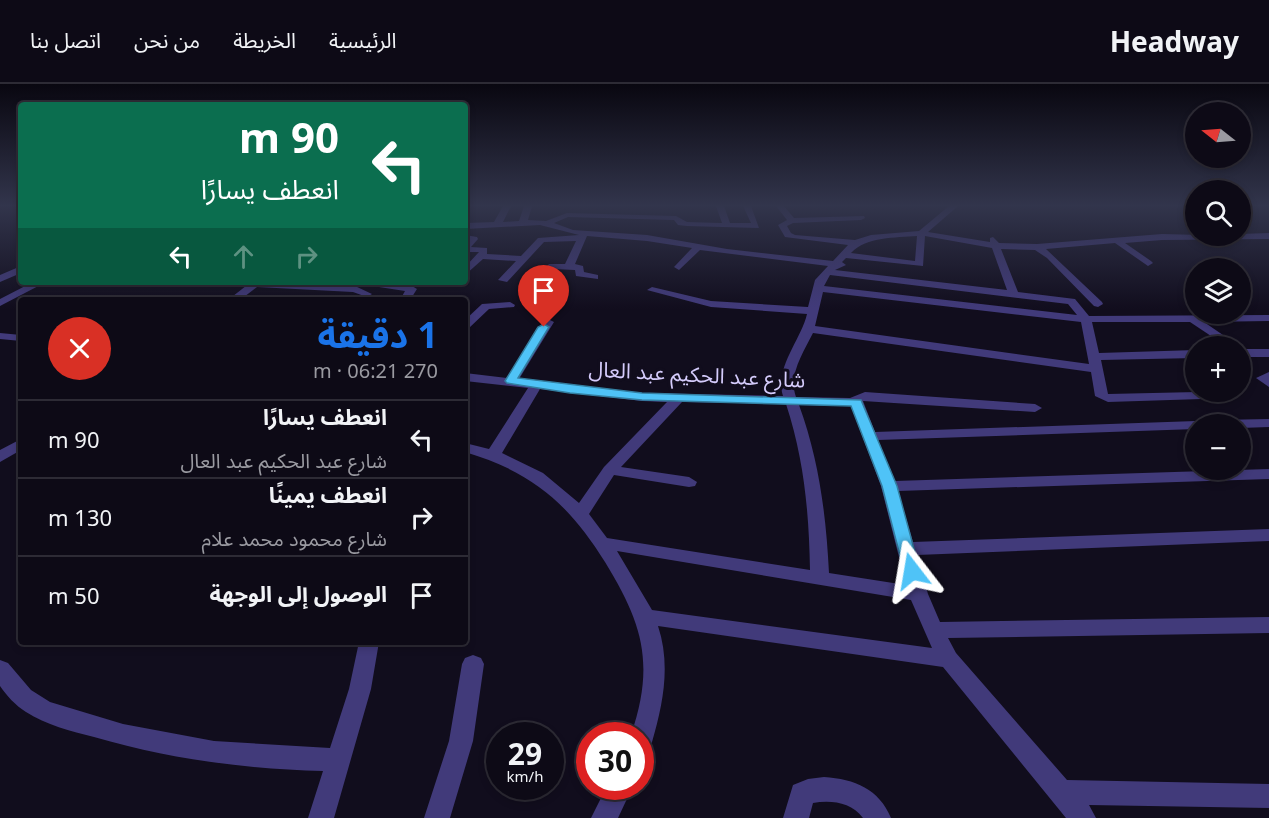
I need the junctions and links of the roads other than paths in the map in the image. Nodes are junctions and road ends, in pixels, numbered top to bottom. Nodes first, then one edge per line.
1 (541, 240) edge
2 (580, 240) edge
3 (660, 240) edge
4 (827, 240) edge
5 (864, 240) edge
6 (921, 240) edge
7 (980, 240) edge
8 (1113, 240) edge
9 (1116, 240) edge
10 (994, 242) junction
11 (855, 243) junction
12 (698, 247) junction
13 (1037, 247) junction
14 (468, 249) edge
15 (846, 255) junction
16 (481, 256) junction
17 (524, 259) junction
18 (18, 261) edge
19 (1148, 262) dead end
20 (572, 267) junction
21 (679, 267) dead end
22 (0, 269) edge
23 (468, 269) edge
24 (886, 269) dead end
25 (18, 270) edge
26 (825, 276) junction
27 (595, 277) dead end
28 (0, 279) edge
29 (503, 280) dead end
30 (539, 280) dead end
31 (35, 285) edge
32 (253, 285) edge
33 (289, 285) edge
34 (382, 285) edge
35 (394, 285) edge
36 (890, 288) dead end
37 (652, 290) dead end
38 (1013, 294) junction
39 (237, 297) edge
40 (365, 297) edge
41 (407, 297) edge
42 (0, 303) edge
43 (1098, 304) dead end
44 (510, 305) dead end
45 (814, 311) junction
46 (1251, 318) edge
47 (1269, 318) edge
48 (1086, 319) junction
49 (1185, 320) edge
50 (548, 322) dead end
51 (468, 323) edge
52 (1200, 324) edge
53 (809, 329) junction
54 (0, 336) edge
55 (1217, 336) edge
56 (18, 338) edge
57 (1251, 352) edge
58 (1269, 353) edge
59 (1185, 355) edge
60 (1094, 363) junction
61 (1269, 376) edge
62 (468, 377) edge
63 (511, 381) junction
64 (1269, 383) edge
65 (536, 385) junction
66 (1185, 396) edge
67 (678, 399) junction
68 (790, 401) junction
69 (856, 402) junction
70 (1035, 408) dead end
71 (1251, 423) edge
72 (1269, 423) edge
73 (1185, 425) edge
74 (871, 436) junction
75 (468, 448) edge
76 (493, 455) junction
77 (610, 470) junction
78 (1269, 474) edge
79 (689, 482) dead end
80 (889, 486) junction
81 (581, 513) junction
82 (1269, 535) edge
83 (603, 543) junction
84 (906, 549) junction
85 (820, 578) junction
86 (918, 594) junction
87 (646, 617) junction
88 (1269, 625) edge
89 (933, 630) junction
90 (368, 645) edge
91 (949, 659) junction
92 (473, 664) dead end
93 (0, 669) edge
94 (646, 722) edge
95 (340, 759) junction
96 (1060, 792) junction
97 (1269, 795) edge
98 (614, 800) edge
99 (321, 818) edge
100 (437, 818) edge
101 (604, 818) edge
102 (796, 818) edge
103 (878, 818) edge
104 (1083, 818) edge

1 - 17 street
2 - 20 street
3 - 12 street
4 - 11 street
5 - 11 street
6 - 15 street
7 - 10 street
8 - 13 street
9 - 19 street
10 - 13 street
10 - 38 street
11 - 15 street
12 - 21 street
12 - 26 street
13 - 43 street
14 - 16 street
15 - 26 street
16 - 17 street
16 - 23 street
17 - 29 street
18 - 22 street
20 - 27 street
20 - 30 street
24 - 26 street
25 - 28 street
26 - 36 street
26 - 38 street
26 - 45 street
26 - 48 street
31 - 42 street
32 - 39 street
33 - 40 street
34 - 40 street
35 - 41 street
37 - 45 street
38 - 48 street
44 - 51 street
45 - 53 street
46 - 47 street
48 - 49 street
48 - 60 street
50 - 63 street
52 - 55 street
53 - 60 street
53 - 68 street
54 - 56 street
57 - 58 street
59 - 60 street
60 - 66 street
61 - 64 street
62 - 63 street, شارع عبد الحكيم عبد العال
63 - 65 street, شارع عبد الحكيم عبد العال
65 - 67 street, شارع عبد الحكيم عبد العال
65 - 76 street
67 - 68 street, شارع عبد الحكيم عبد العال
67 - 77 street
68 - 69 street, شارع عبد الحكيم عبد العال
68 - 85 street
69 - 70 street, شارع عبد الحكيم عبد العال
69 - 74 street
71 - 72 street
73 - 74 street
74 - 80 street
75 - 76 street
76 - 81 street
77 - 79 street
77 - 81 street
78 - 80 street
80 - 84 street
81 - 83 street
82 - 84 street
83 - 85 street
83 - 87 street
84 - 86 street
85 - 86 street
86 - 89 street
87 - 91 street
87 - 94 street
88 - 89 street
89 - 91 street
90 - 95 street
91 - 96 street
92 - 100 street
93 - 95 street
95 - 99 street
96 - 97 street
96 - 104 street
98 - 101 street
102 - 103 street

